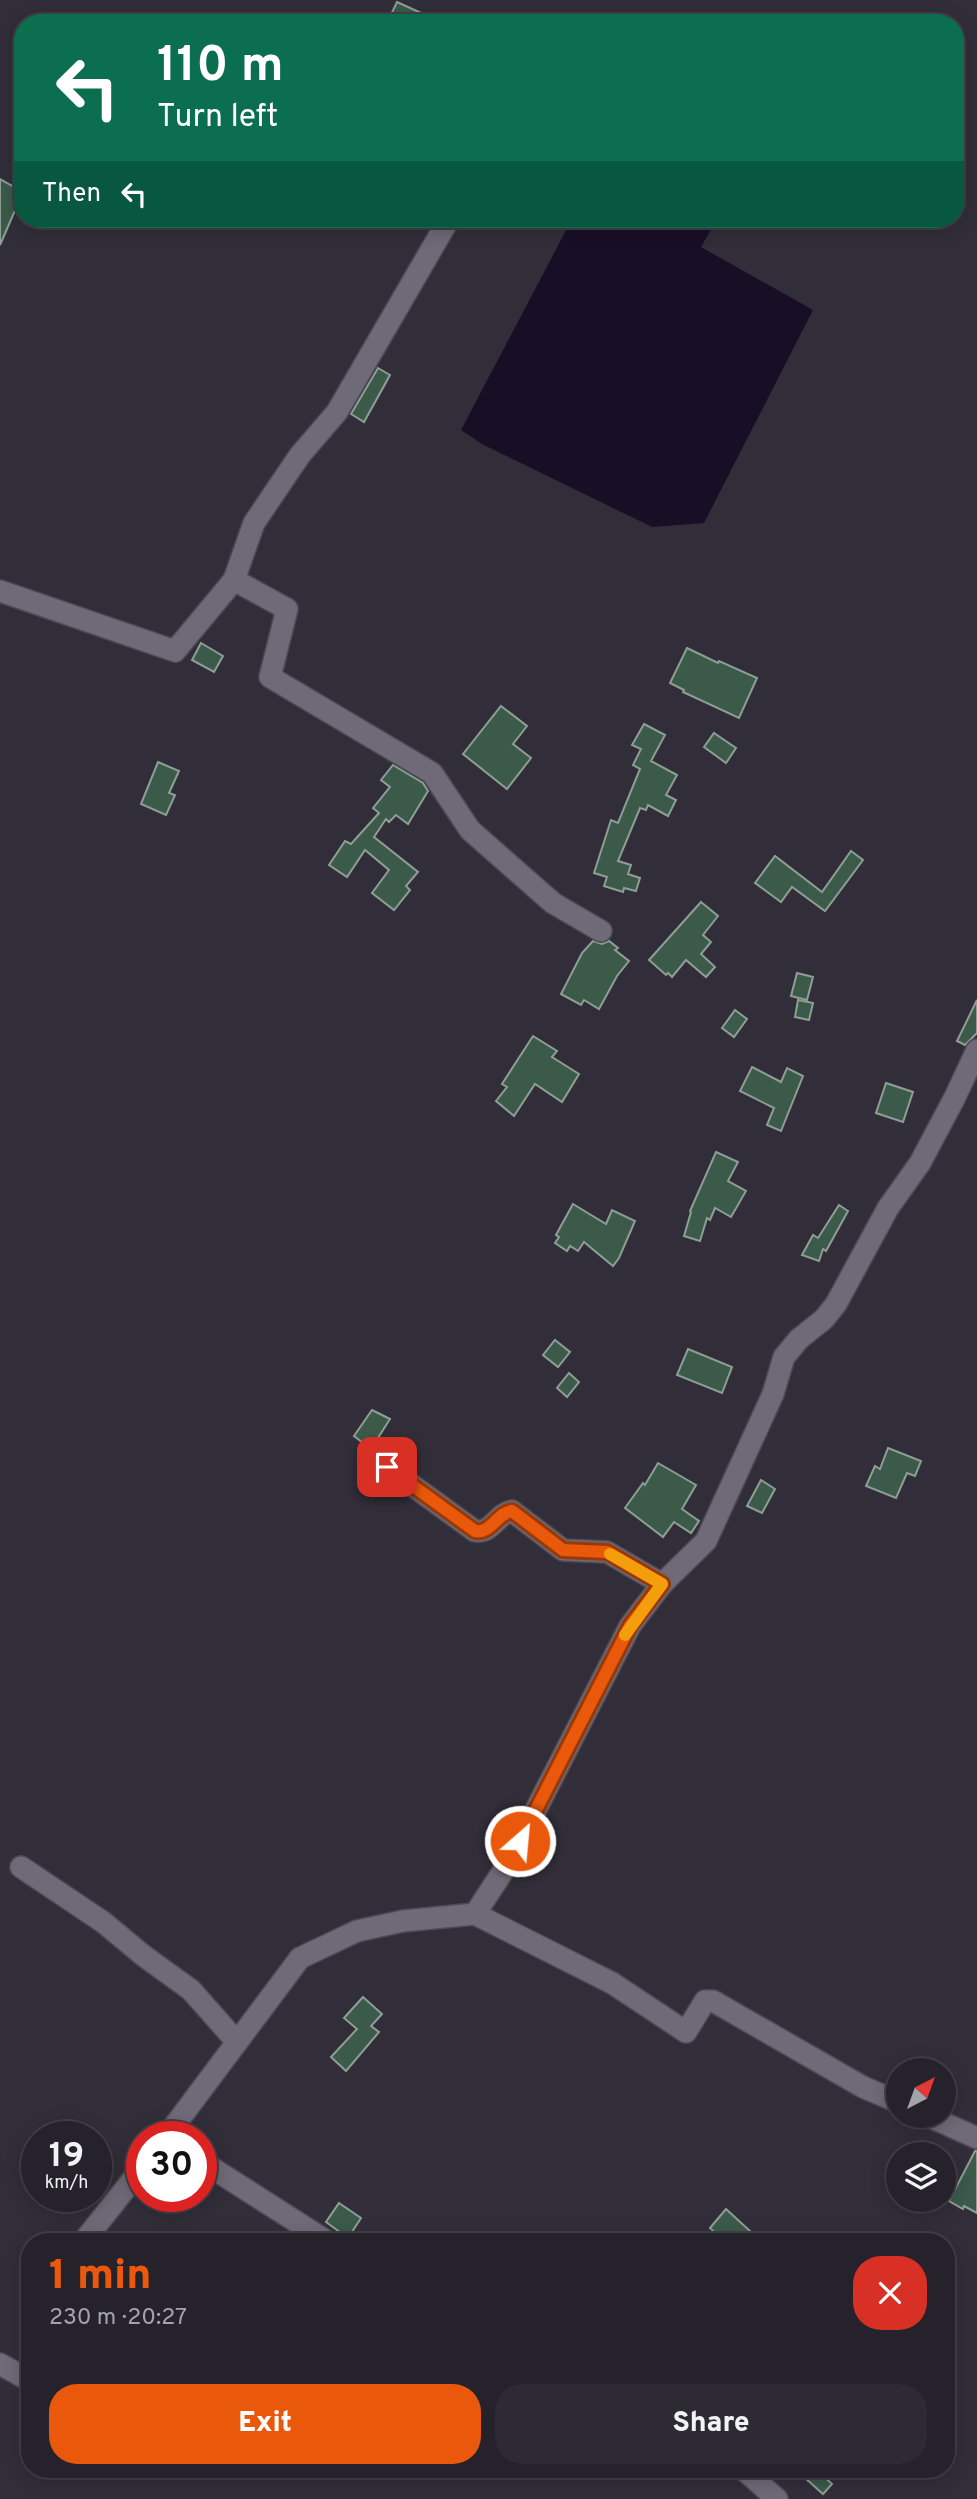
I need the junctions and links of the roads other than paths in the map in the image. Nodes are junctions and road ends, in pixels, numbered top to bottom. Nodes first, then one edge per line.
1 (444, 228) edge
2 (234, 580) junction
3 (0, 591) edge
4 (601, 931) dead end
5 (977, 1050) edge
6 (387, 1467) dead end
7 (662, 1584) junction
8 (21, 1867) dead end
9 (475, 1914) junction
10 (237, 2042) junction
11 (886, 2097) edge
12 (178, 2121) edge
13 (955, 2128) edge
14 (977, 2138) edge
15 (217, 2171) edge
16 (126, 2188) edge
17 (90, 2233) edge
18 (314, 2233) edge
19 (0, 2364) edge
20 (21, 2377) edge
21 (753, 2478) edge
22 (777, 2499) edge

1 - 2 street
2 - 3 street
2 - 4 street
5 - 7 street
6 - 7 street
7 - 9 street
8 - 10 street
9 - 10 street
9 - 11 street
10 - 12 street
13 - 14 street
15 - 18 street
16 - 17 street
19 - 20 street
21 - 22 street

